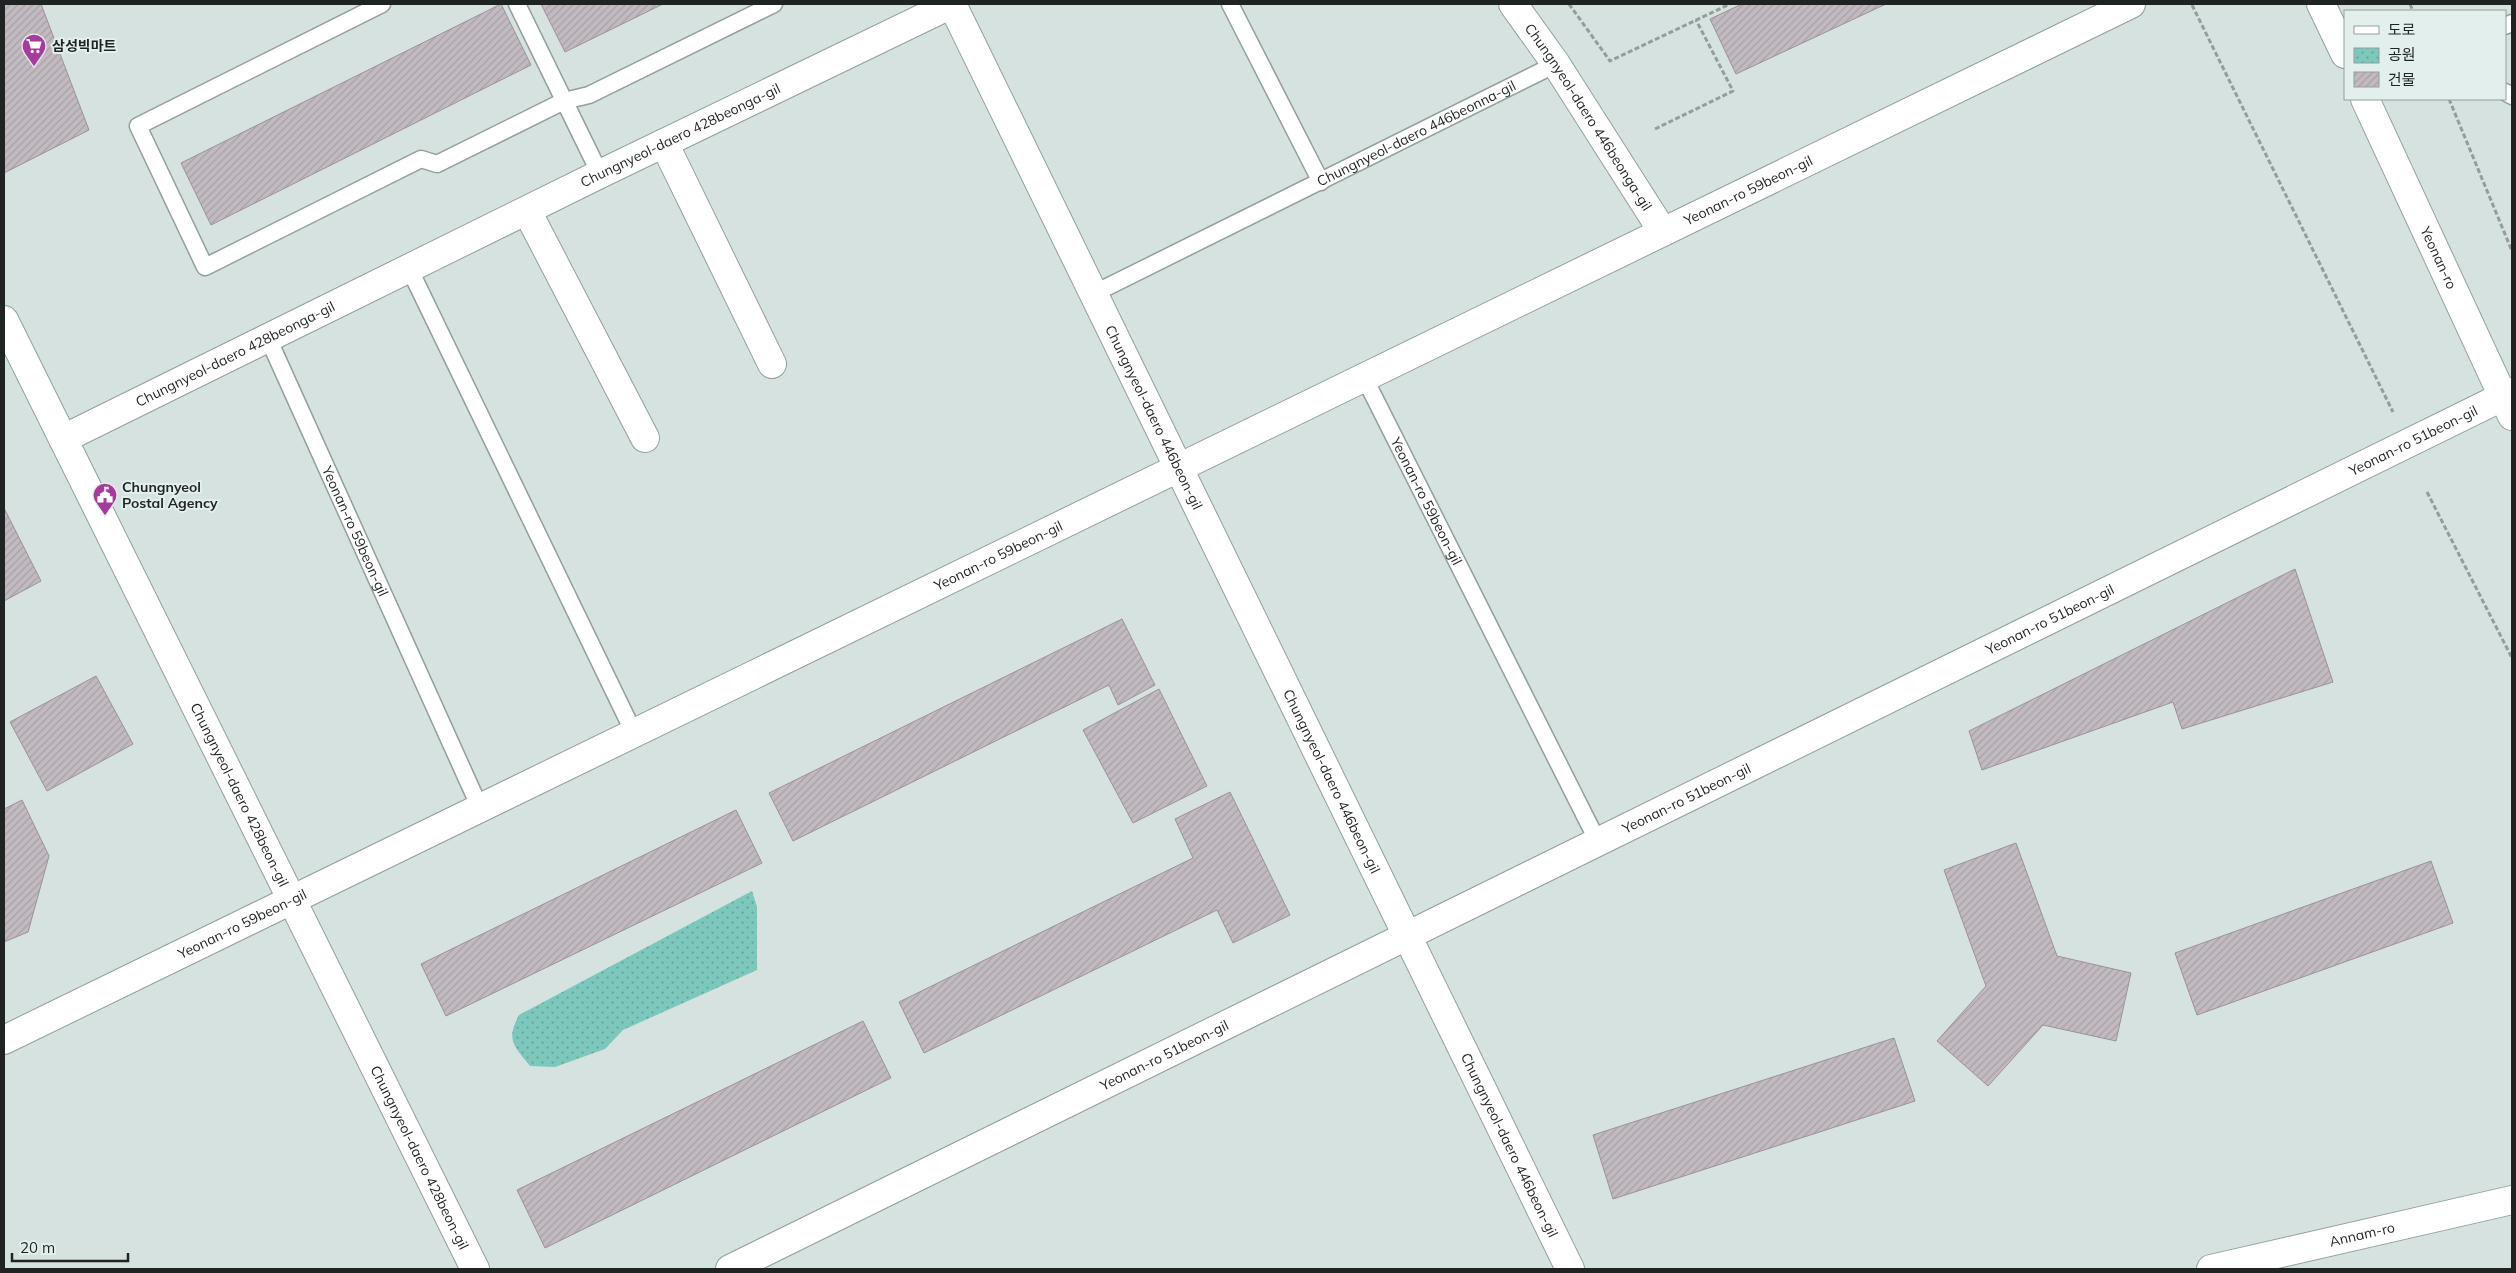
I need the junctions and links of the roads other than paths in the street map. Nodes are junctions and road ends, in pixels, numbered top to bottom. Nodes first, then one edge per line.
1 (382, 4) edge
2 (518, 4) edge
3 (774, 4) edge
4 (952, 4) edge
5 (1230, 4) edge
6 (1513, 4) edge
7 (2131, 4) edge
8 (2321, 4) edge
9 (2344, 52) edge
10 (1556, 64) junction
11 (564, 100) junction
12 (2365, 100) edge
13 (664, 143) junction
14 (600, 174) junction
15 (1321, 182) junction
16 (527, 210) junction
17 (1663, 232) junction
18 (409, 268) junction
19 (1094, 294) junction
20 (4, 320) edge
21 (268, 338) junction
22 (772, 364) dead end
23 (1364, 377) junction
24 (2509, 402) edge
25 (645, 438) dead end
26 (63, 439) junction
27 (1178, 468) junction
28 (634, 733) junction
29 (480, 808) junction
30 (1598, 842) junction
31 (292, 900) junction
32 (1407, 936) junction
33 (4, 1040) edge
34 (2512, 1200) edge
35 (475, 1269) edge
36 (730, 1269) edge
37 (1570, 1269) edge
38 (2211, 1269) edge

1 - 11 lane
2 - 11 lane
3 - 11 lane
4 - 13 street, Chungnyeol-daero 428beonga-gil
4 - 19 street, Chungnyeol-daero 446beon-gil
5 - 15 lane, Chungnyeol-daero 446beonna-gil
6 - 10 street, Chungnyeol-daero 446beonga-gil
7 - 17 street, Yeonan-ro 59beon-gil
8 - 9 street
10 - 15 lane, Chungnyeol-daero 446beonna-gil
10 - 17 street, Chungnyeol-daero 446beonga-gil
11 - 14 lane
12 - 24 street, Yeonan-ro
13 - 14 street, Chungnyeol-daero 428beonga-gil
13 - 22 street
14 - 16 street, Chungnyeol-daero 428beonga-gil
15 - 19 lane
16 - 18 street, Chungnyeol-daero 428beonga-gil
16 - 25 street
17 - 23 street, Yeonan-ro 59beon-gil
18 - 21 street, Chungnyeol-daero 428beonga-gil
18 - 28 lane
19 - 27 street, Chungnyeol-daero 446beon-gil
20 - 26 street, Chungnyeol-daero 428beon-gil
21 - 26 street, Chungnyeol-daero 428beonga-gil
21 - 29 lane, Yeonan-ro 59beon-gil
23 - 27 street, Yeonan-ro 59beon-gil
23 - 30 lane, Yeonan-ro 59beon-gil
24 - 30 street, Yeonan-ro 51beon-gil
26 - 31 street, Chungnyeol-daero 428beon-gil
27 - 28 street, Yeonan-ro 59beon-gil
27 - 32 street, Chungnyeol-daero 446beon-gil
28 - 29 street, Yeonan-ro 59beon-gil
29 - 31 street, Yeonan-ro 59beon-gil
30 - 32 street, Yeonan-ro 51beon-gil
31 - 33 street, Yeonan-ro 59beon-gil
31 - 35 street, Chungnyeol-daero 428beon-gil
32 - 36 street, Yeonan-ro 51beon-gil
32 - 37 street, Chungnyeol-daero 446beon-gil
34 - 38 street, Annam-ro

